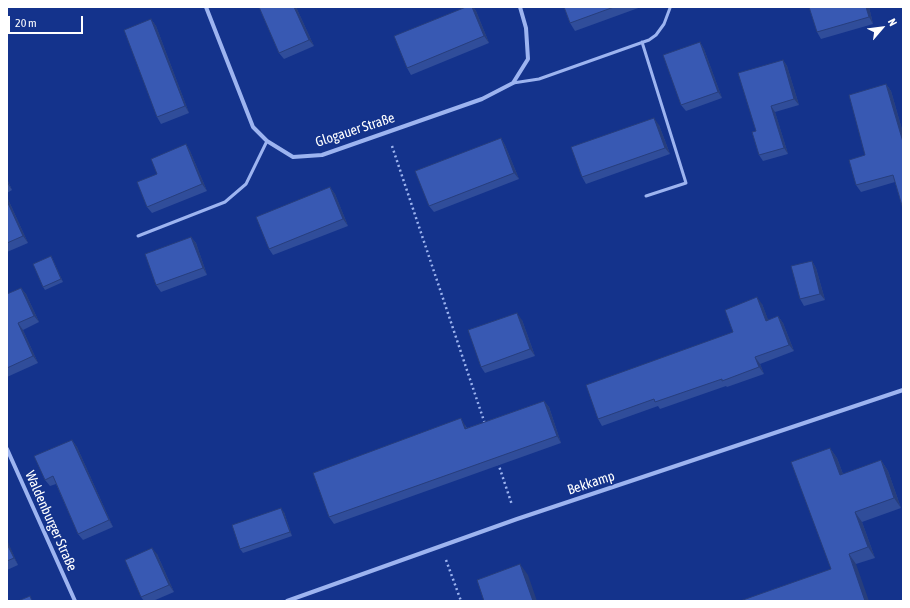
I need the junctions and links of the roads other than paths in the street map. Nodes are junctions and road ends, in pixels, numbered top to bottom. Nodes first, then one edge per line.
1 (206, 7) edge
2 (520, 7) edge
3 (670, 8) dead end
4 (642, 42) junction
5 (513, 83) junction
6 (267, 141) junction
7 (646, 196) dead end
8 (138, 236) dead end
9 (903, 390) edge
10 (7, 449) edge
11 (75, 601) edge
12 (287, 601) edge

1 - 6 street, Glogauer Straße
2 - 5 street
3 - 4 lane
4 - 5 lane
4 - 7 lane
5 - 6 street, Glogauer Straße
6 - 8 lane
9 - 12 street, Bekkamp
10 - 11 street, Waldenburger Straße

